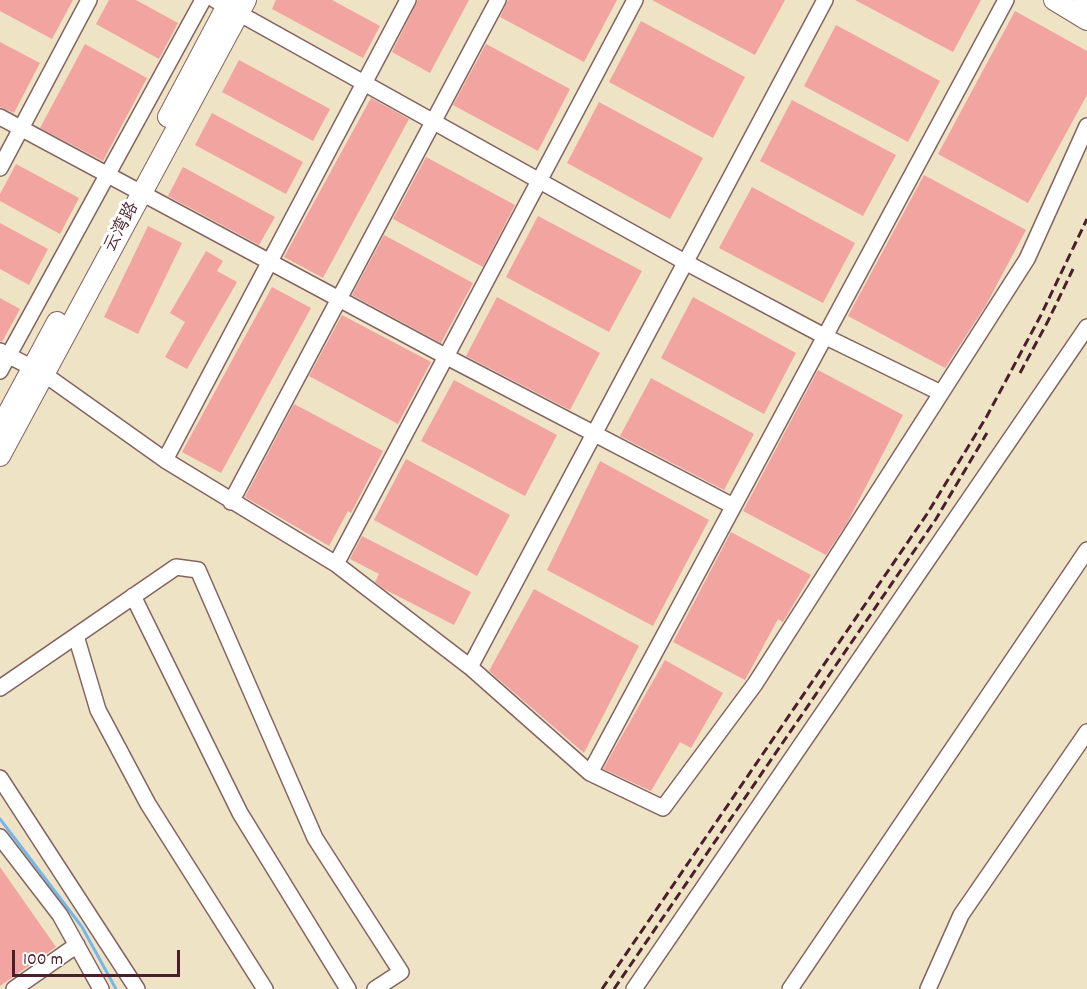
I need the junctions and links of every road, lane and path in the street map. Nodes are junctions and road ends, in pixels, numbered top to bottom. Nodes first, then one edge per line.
1 (89, 0) edge
2 (203, 0) edge
3 (408, 0) edge
4 (498, 0) edge
5 (635, 0) edge
6 (825, 0) edge
7 (1006, 0) edge
8 (1054, 0) edge
9 (232, 4) edge
10 (1087, 20) edge
11 (364, 84) junction
12 (0, 117) edge
13 (433, 122) junction
14 (1087, 126) edge
15 (22, 129) junction
16 (0, 168) edge
17 (108, 174) junction
18 (541, 181) junction
19 (137, 190) junction
20 (271, 261) junction
21 (686, 262) junction
22 (340, 298) junction
23 (1087, 327) edge
24 (824, 336) junction
25 (4, 353) edge
26 (447, 357) junction
27 (0, 371) edge
28 (39, 371) junction
29 (941, 393) junction
30 (0, 428) edge
31 (595, 433) junction
32 (0, 456) edge
33 (165, 460) junction
34 (231, 502) junction
35 (733, 506) junction
36 (1087, 550) edge
37 (336, 564) junction
38 (133, 596) junction
39 (76, 636) junction
40 (470, 668) junction
41 (0, 688) edge
42 (1087, 732) edge
43 (590, 773) junction
44 (0, 778) edge
45 (0, 837) edge
46 (77, 945) junction
47 (14, 989) edge
48 (101, 989) edge
49 (137, 989) edge
50 (265, 989) edge
51 (348, 989) edge
52 (375, 989) edge
53 (634, 989) edge
54 (790, 989) edge
55 (928, 989) edge

1 - 15 street
2 - 17 street
3 - 11 street
4 - 13 street
5 - 18 street
6 - 21 street
7 - 24 street
8 - 10 main road
9 - 11 street
9 - 19 main road, 云湾路
11 - 13 street
11 - 20 street
12 - 15 street
13 - 18 street
13 - 22 street
14 - 29 street
15 - 16 street
15 - 17 street
17 - 19 street
17 - 25 street
18 - 21 street
18 - 26 street
19 - 20 street
19 - 28 main road, 云湾路
20 - 22 street
20 - 33 street
21 - 24 street
21 - 31 street
22 - 26 street
22 - 34 street
23 - 53 street
24 - 29 street
24 - 35 street
25 - 27 street
25 - 28 street
26 - 31 street
26 - 37 street
28 - 30 main road, 云湾路
28 - 32 main road, 云湾路
28 - 33 street
29 - 43 street
31 - 35 street
31 - 40 street
33 - 34 street
34 - 37 street
35 - 43 street
36 - 54 street
37 - 40 street
38 - 39 street
38 - 51 street
38 - 52 street
39 - 41 street
39 - 50 street
40 - 43 street
42 - 55 street
44 - 49 street
45 - 46 street
46 - 47 street
46 - 48 street

